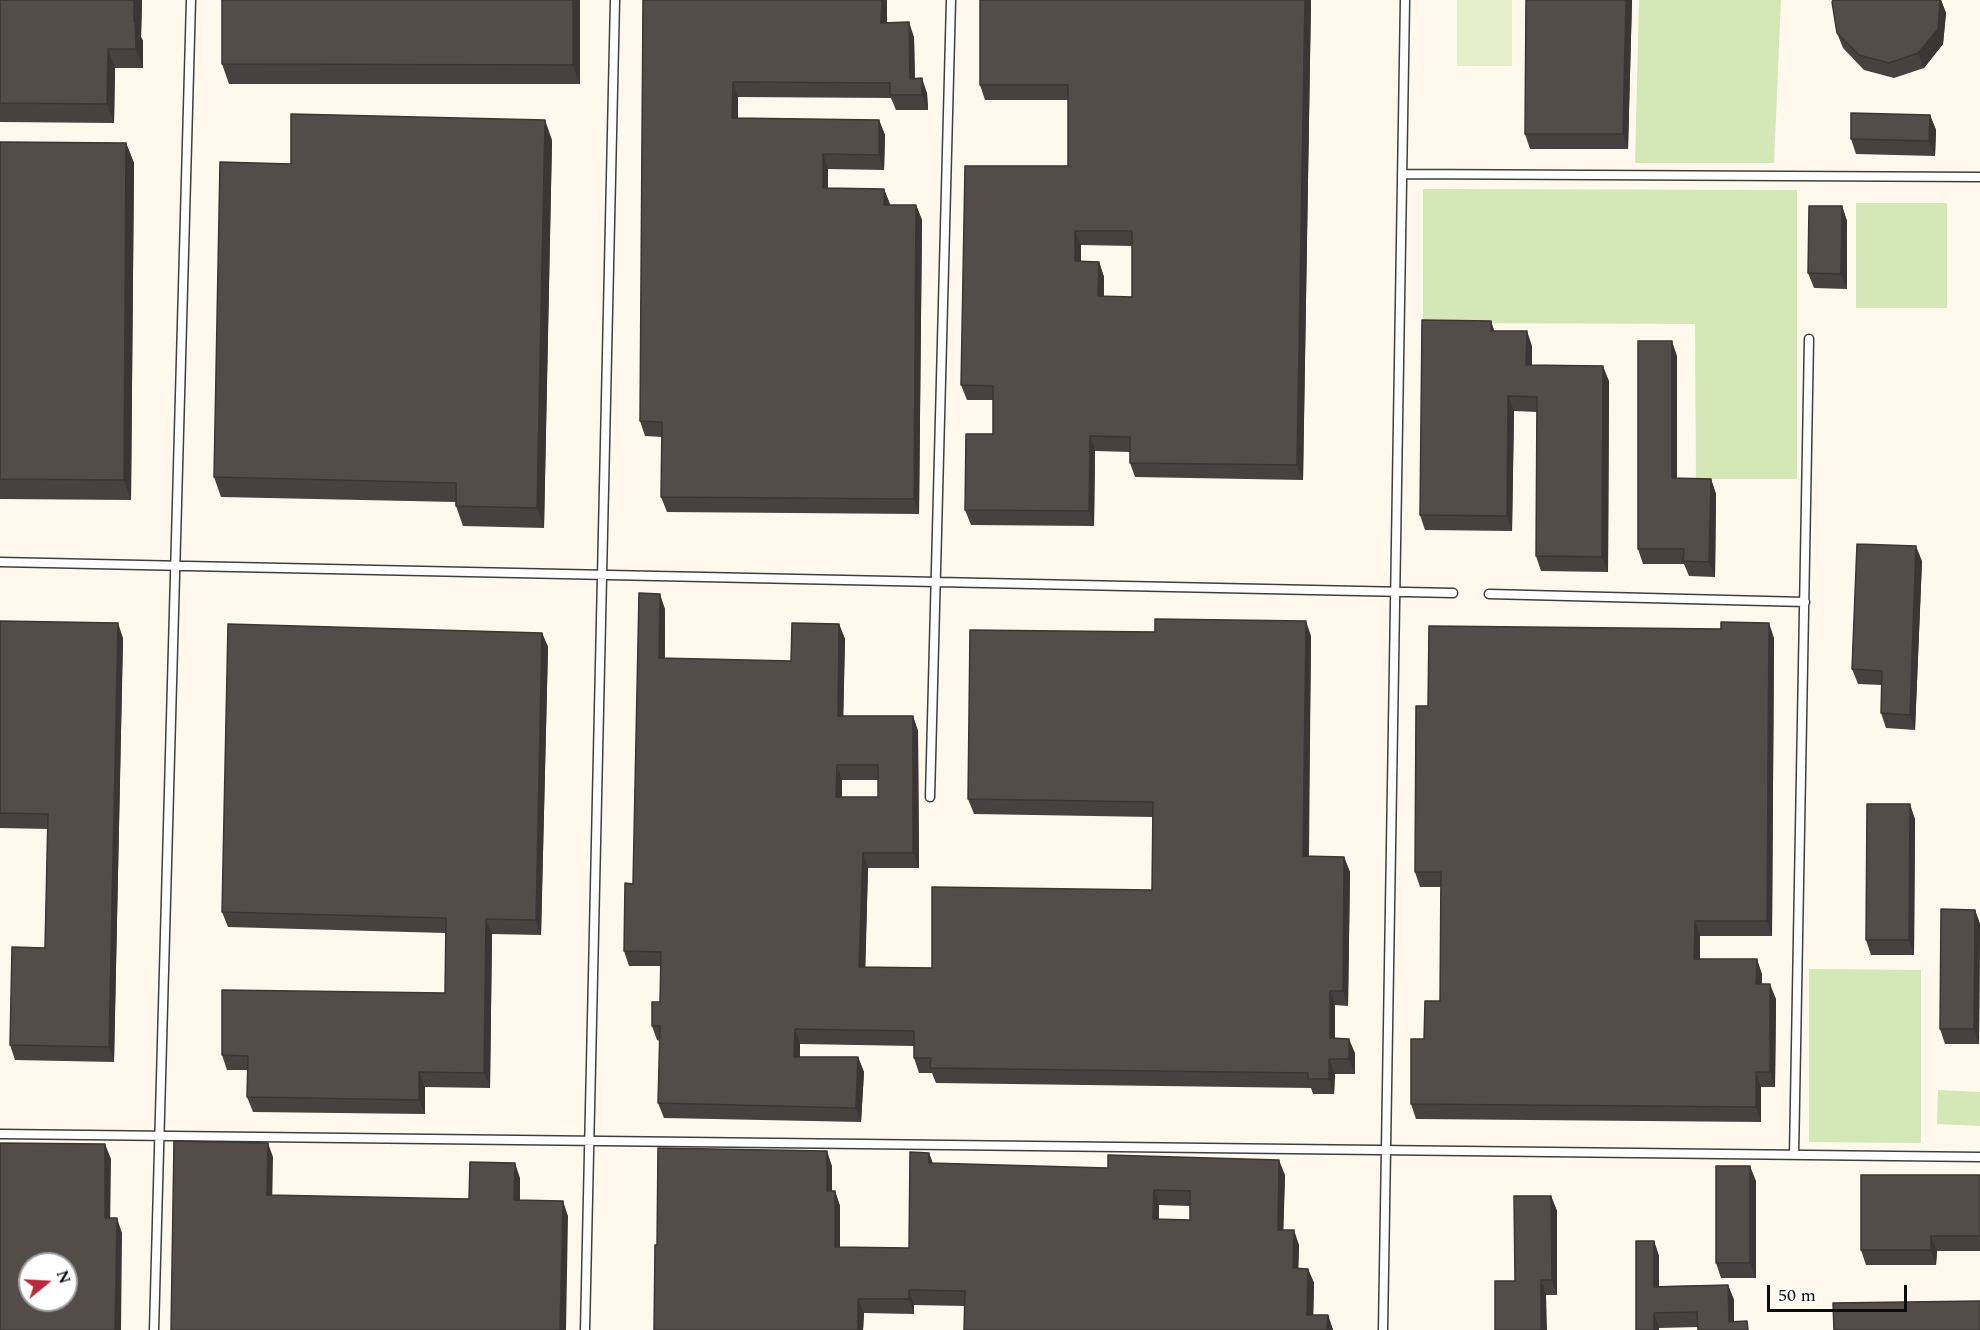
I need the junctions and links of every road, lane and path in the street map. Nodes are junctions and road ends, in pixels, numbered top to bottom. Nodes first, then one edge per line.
1 (191, 0) edge
2 (615, 0) edge
3 (951, 0) edge
4 (1405, 0) edge
5 (1402, 174) junction
6 (1980, 177) edge
7 (1809, 339) dead end
8 (0, 562) edge
9 (175, 566) junction
10 (602, 576) junction
11 (936, 583) junction
12 (1395, 593) junction
13 (1453, 593) dead end
14 (1489, 594) dead end
15 (1805, 602) junction
16 (930, 797) dead end
17 (0, 1134) edge
18 (160, 1136) junction
19 (589, 1141) junction
20 (1386, 1150) junction
21 (1794, 1155) junction
22 (1980, 1157) edge
23 (154, 1330) edge
24 (585, 1330) edge
25 (1383, 1330) edge

1 - 9 lane
2 - 10 lane
3 - 11 lane
4 - 5 lane
5 - 6 lane
5 - 12 lane
7 - 15 lane
8 - 9 lane
9 - 10 lane
9 - 18 lane
10 - 11 lane
10 - 19 lane
11 - 12 lane
11 - 16 lane
12 - 13 lane
12 - 20 lane
14 - 15 lane
15 - 21 lane
17 - 18 lane
18 - 19 lane
18 - 23 lane
19 - 20 lane
19 - 24 lane
20 - 21 lane
20 - 25 lane
21 - 22 lane

